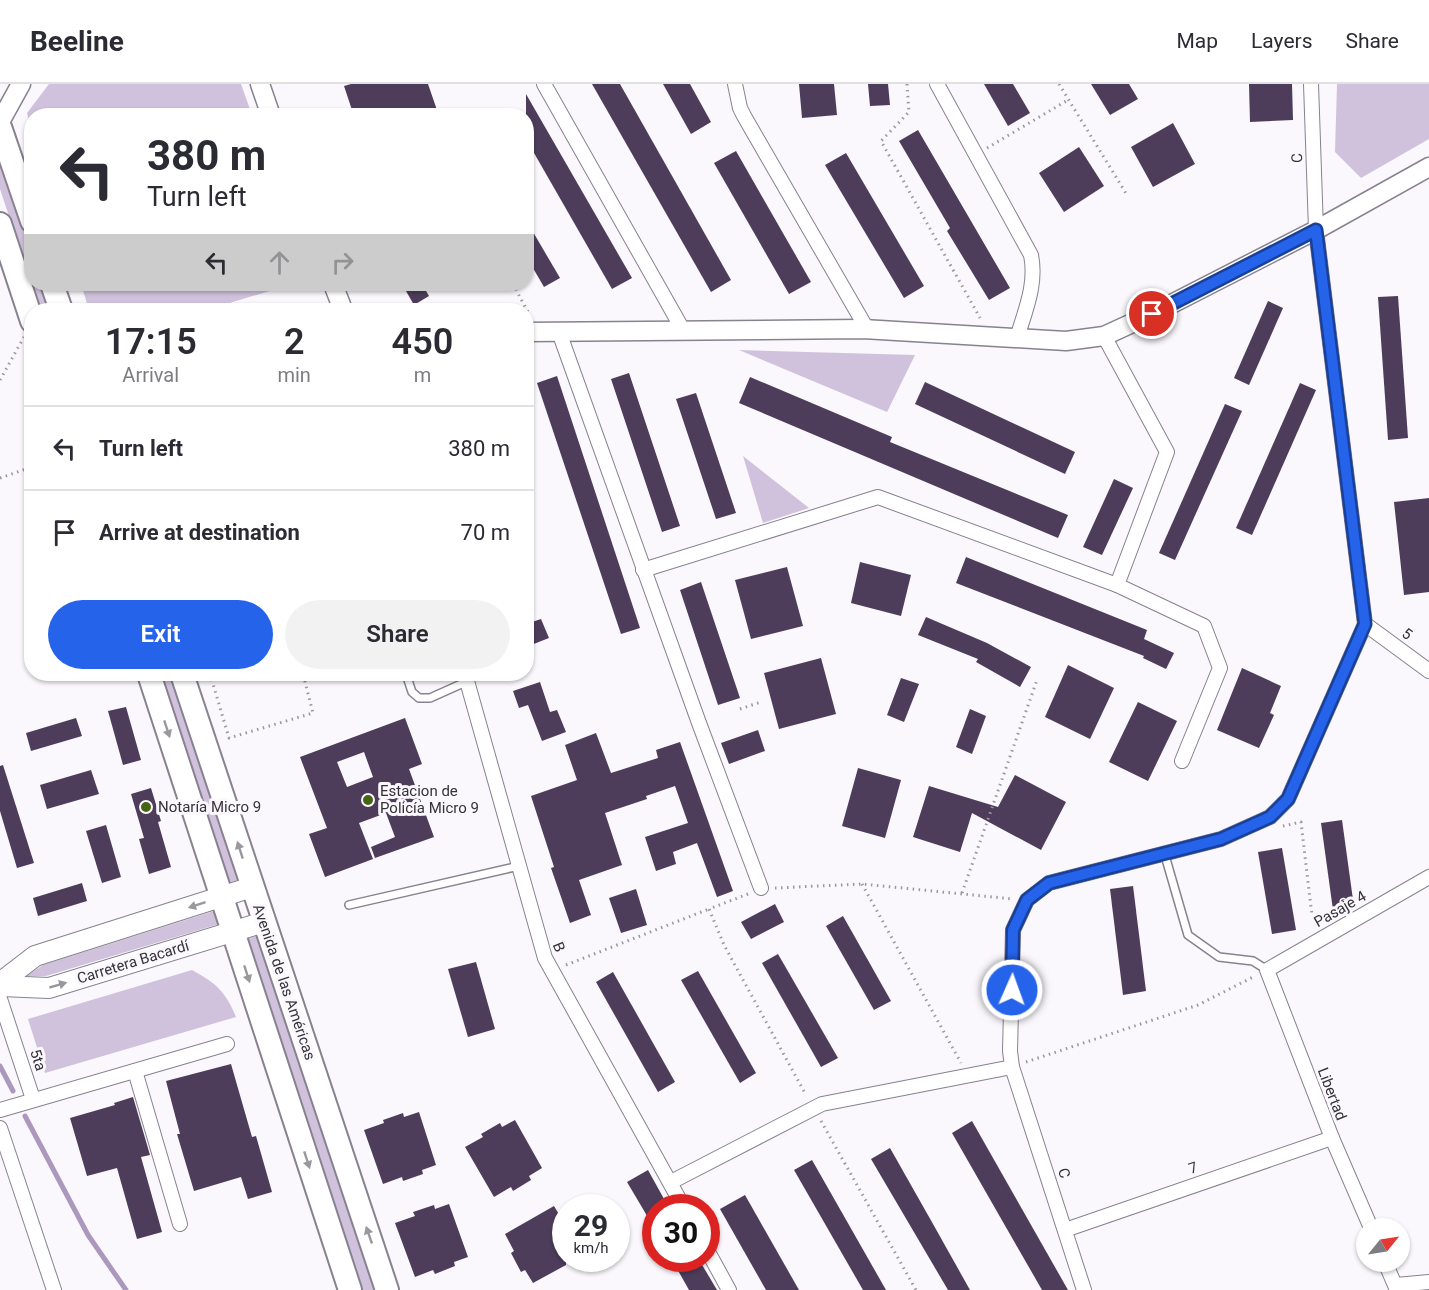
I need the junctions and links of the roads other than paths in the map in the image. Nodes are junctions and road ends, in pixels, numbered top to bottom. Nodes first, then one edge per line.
1 (21, 84) edge
2 (260, 84) edge
3 (544, 84) edge
4 (735, 84) edge
5 (937, 84) edge
6 (1311, 84) edge
7 (268, 108) edge
8 (0, 122) edge
9 (0, 127) edge
10 (1429, 167) edge
11 (24, 198) edge
12 (0, 224) edge
13 (1316, 230) junction
14 (24, 308) edge
15 (867, 329) junction
16 (683, 330) junction
17 (534, 332) edge
18 (559, 332) junction
19 (1104, 336) junction
20 (1017, 338) junction
21 (644, 570) junction
22 (1117, 585) junction
23 (1365, 624) junction
24 (1429, 671) edge
25 (151, 681) edge
26 (184, 681) edge
27 (408, 681) edge
28 (459, 681) edge
29 (467, 681) edge
30 (1182, 761) dead end
31 (1164, 852) junction
32 (519, 866) junction
33 (1429, 877) edge
34 (252, 888) junction
35 (761, 888) road end
36 (220, 897) junction
37 (349, 905) dead end
38 (264, 922) junction
39 (233, 932) junction
40 (1267, 970) junction
41 (0, 984) edge
42 (0, 999) edge
43 (227, 1044) dead end
44 (1012, 1067) junction
45 (135, 1071) junction
46 (33, 1099) junction
47 (0, 1110) edge
48 (0, 1128) edge
49 (1332, 1138) junction
50 (671, 1182) junction
51 (677, 1194) edge
52 (1367, 1218) edge
53 (180, 1224) dead end
54 (1065, 1230) junction
55 (719, 1272) edge
56 (1389, 1272) edge
57 (1429, 1282) edge
58 (1396, 1288) edge
59 (54, 1290) edge
60 (350, 1290) edge
61 (387, 1290) edge
62 (729, 1290) edge
63 (1084, 1290) edge

1 - 8 street
2 - 7 street
3 - 16 street
4 - 15 street
5 - 20 street
6 - 13 street, C
9 - 11 main road
10 - 13 street
12 - 14 main road
13 - 19 street
13 - 23 street, C
15 - 16 street
15 - 20 street
16 - 18 street
17 - 18 street
18 - 21 street
19 - 20 street
19 - 22 street
21 - 22 street
21 - 35 street
22 - 30 street
23 - 24 street, 5
23 - 31 street
25 -> 36 main road
34 -> 26 main road, Avenida de las Américas
27 - 28 lane
29 - 32 street, B
31 - 40 lane
31 - 44 street, C
32 - 37 lane
32 - 50 street, B
33 - 40 street, Pasaje 4
34 - 36 main road, Carretera Bacardí
34 - 38 main road, Avenida de las Américas
36 - 39 main road
36 -> 41 main road, Carretera Bacardí
38 - 39 main road, Carretera Bacardí
61 -> 38 main road, Avenida de las Américas
41 -> 39 main road, Carretera Bacardí
39 -> 60 main road
40 - 49 street, Libertad
42 - 46 street, 5ta
43 - 45 street
44 - 50 street
44 - 54 street, C
45 - 46 street
45 - 53 street
46 - 47 street
48 - 59 street
49 - 52 street, Libertad
49 - 54 street, 7
50 - 51 street, B
54 - 63 street, C
55 - 62 street
56 - 58 street
57 - 58 street

